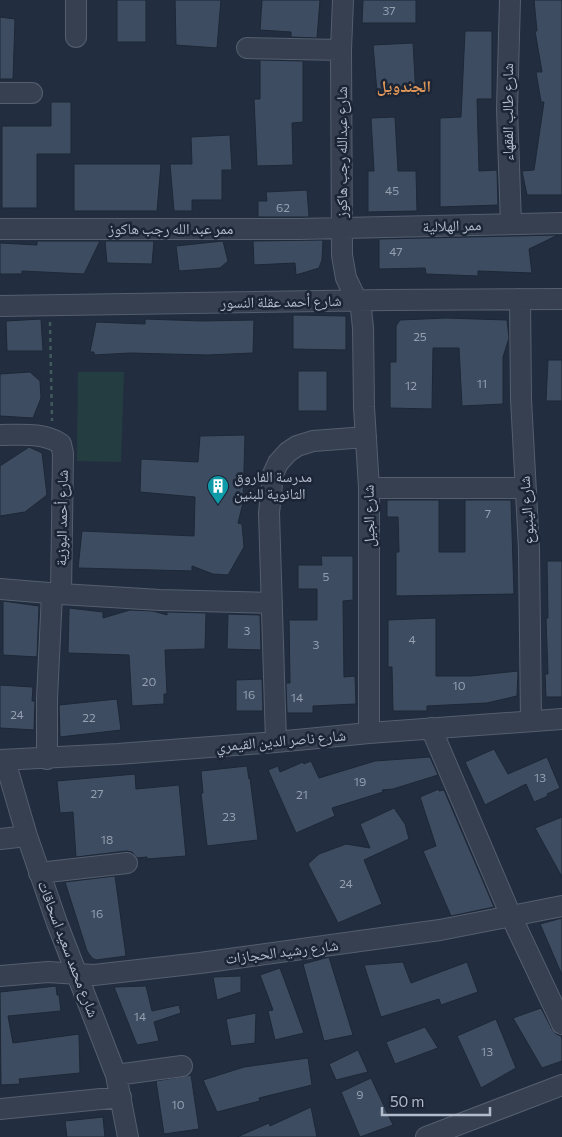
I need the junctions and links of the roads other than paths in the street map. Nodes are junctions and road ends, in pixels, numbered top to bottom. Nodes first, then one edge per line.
1 (76, 0) edge
2 (343, 0) edge
3 (510, 0) edge
4 (76, 37) dead end
5 (247, 48) dead end
6 (341, 50) junction
7 (0, 93) edge
8 (32, 93) dead end
9 (562, 223) edge
10 (511, 224) junction
11 (342, 228) junction
12 (0, 230) edge
13 (520, 299) junction
14 (562, 299) edge
15 (356, 300) junction
16 (0, 306) edge
17 (0, 435) edge
18 (366, 437) junction
19 (370, 488) junction
20 (525, 488) junction
21 (0, 589) edge
22 (57, 594) junction
23 (272, 603) junction
24 (562, 719) edge
25 (531, 721) junction
26 (431, 728) junction
27 (369, 733) junction
28 (276, 742) junction
29 (47, 759) junction
30 (2, 760) edge
31 (27, 836) junction
32 (0, 839) edge
33 (127, 862) dead end
34 (39, 873) junction
35 (562, 906) edge
36 (511, 916) junction
37 (77, 975) junction
38 (0, 976) edge
39 (562, 1024) edge
40 (182, 1066) dead end
41 (116, 1075) junction
42 (562, 1085) edge
43 (121, 1097) junction
44 (0, 1108) edge
45 (128, 1137) edge
46 (426, 1137) edge

1 - 4 street
2 - 6 street, شارع عبدالله رجب هاكوز
3 - 10 street, شارع طالب الفقهاء
5 - 6 street
6 - 11 street, شارع عبدالله رجب هاكوز
7 - 8 street
9 - 10 street, ممر الهلالية
10 - 11 street, ممر الهلالية
11 - 12 street, ممر عبد الله رجب هاكوز
11 - 15 street, شارع عبدالله رجب هاكوز
13 - 14 street, شارع أحمد عقلة النسور
13 - 15 street, شارع أحمد عقلة النسور
13 - 20 street, شارع الينبوع
15 - 16 street, شارع أحمد عقلة النسور
15 - 18 street, شارع الجيل
17 - 22 street, شارع أحمد البوزية
18 - 19 street, شارع الجيل
18 - 23 street
19 - 20 street
19 - 27 street, شارع الجيل
20 - 25 street, شارع الينبوع
21 - 22 street
22 - 23 street
22 - 29 street, شارع أحمد البوزية
23 - 28 street
24 - 25 street, شارع ناصر الدين القيمري
25 - 26 street, شارع ناصر الدين القيمري
26 - 27 street, شارع ناصر الدين القيمري
26 - 36 street
27 - 28 street, شارع ناصر الدين القيمري
28 - 29 street, شارع ناصر الدين القيمري
29 - 30 street, شارع ناصر الدين القيمري
30 - 31 street, شارع محمد سعيد اسحاقات
31 - 32 street
31 - 34 street, شارع محمد سعيد اسحاقات
33 - 34 street
34 - 37 street, شارع محمد سعيد اسحاقات
35 - 36 street, شارع رشيد الحجازات
36 - 37 street, شارع رشيد الحجازات
36 - 39 street
37 - 38 street, شارع رشيد الحجازات
37 - 41 street, شارع محمد سعيد اسحاقات
40 - 41 street
41 - 43 street, شارع محمد سعيد اسحاقات
42 - 46 street
43 - 44 street
43 - 45 street, شارع محمد سعيد اسحاقات

